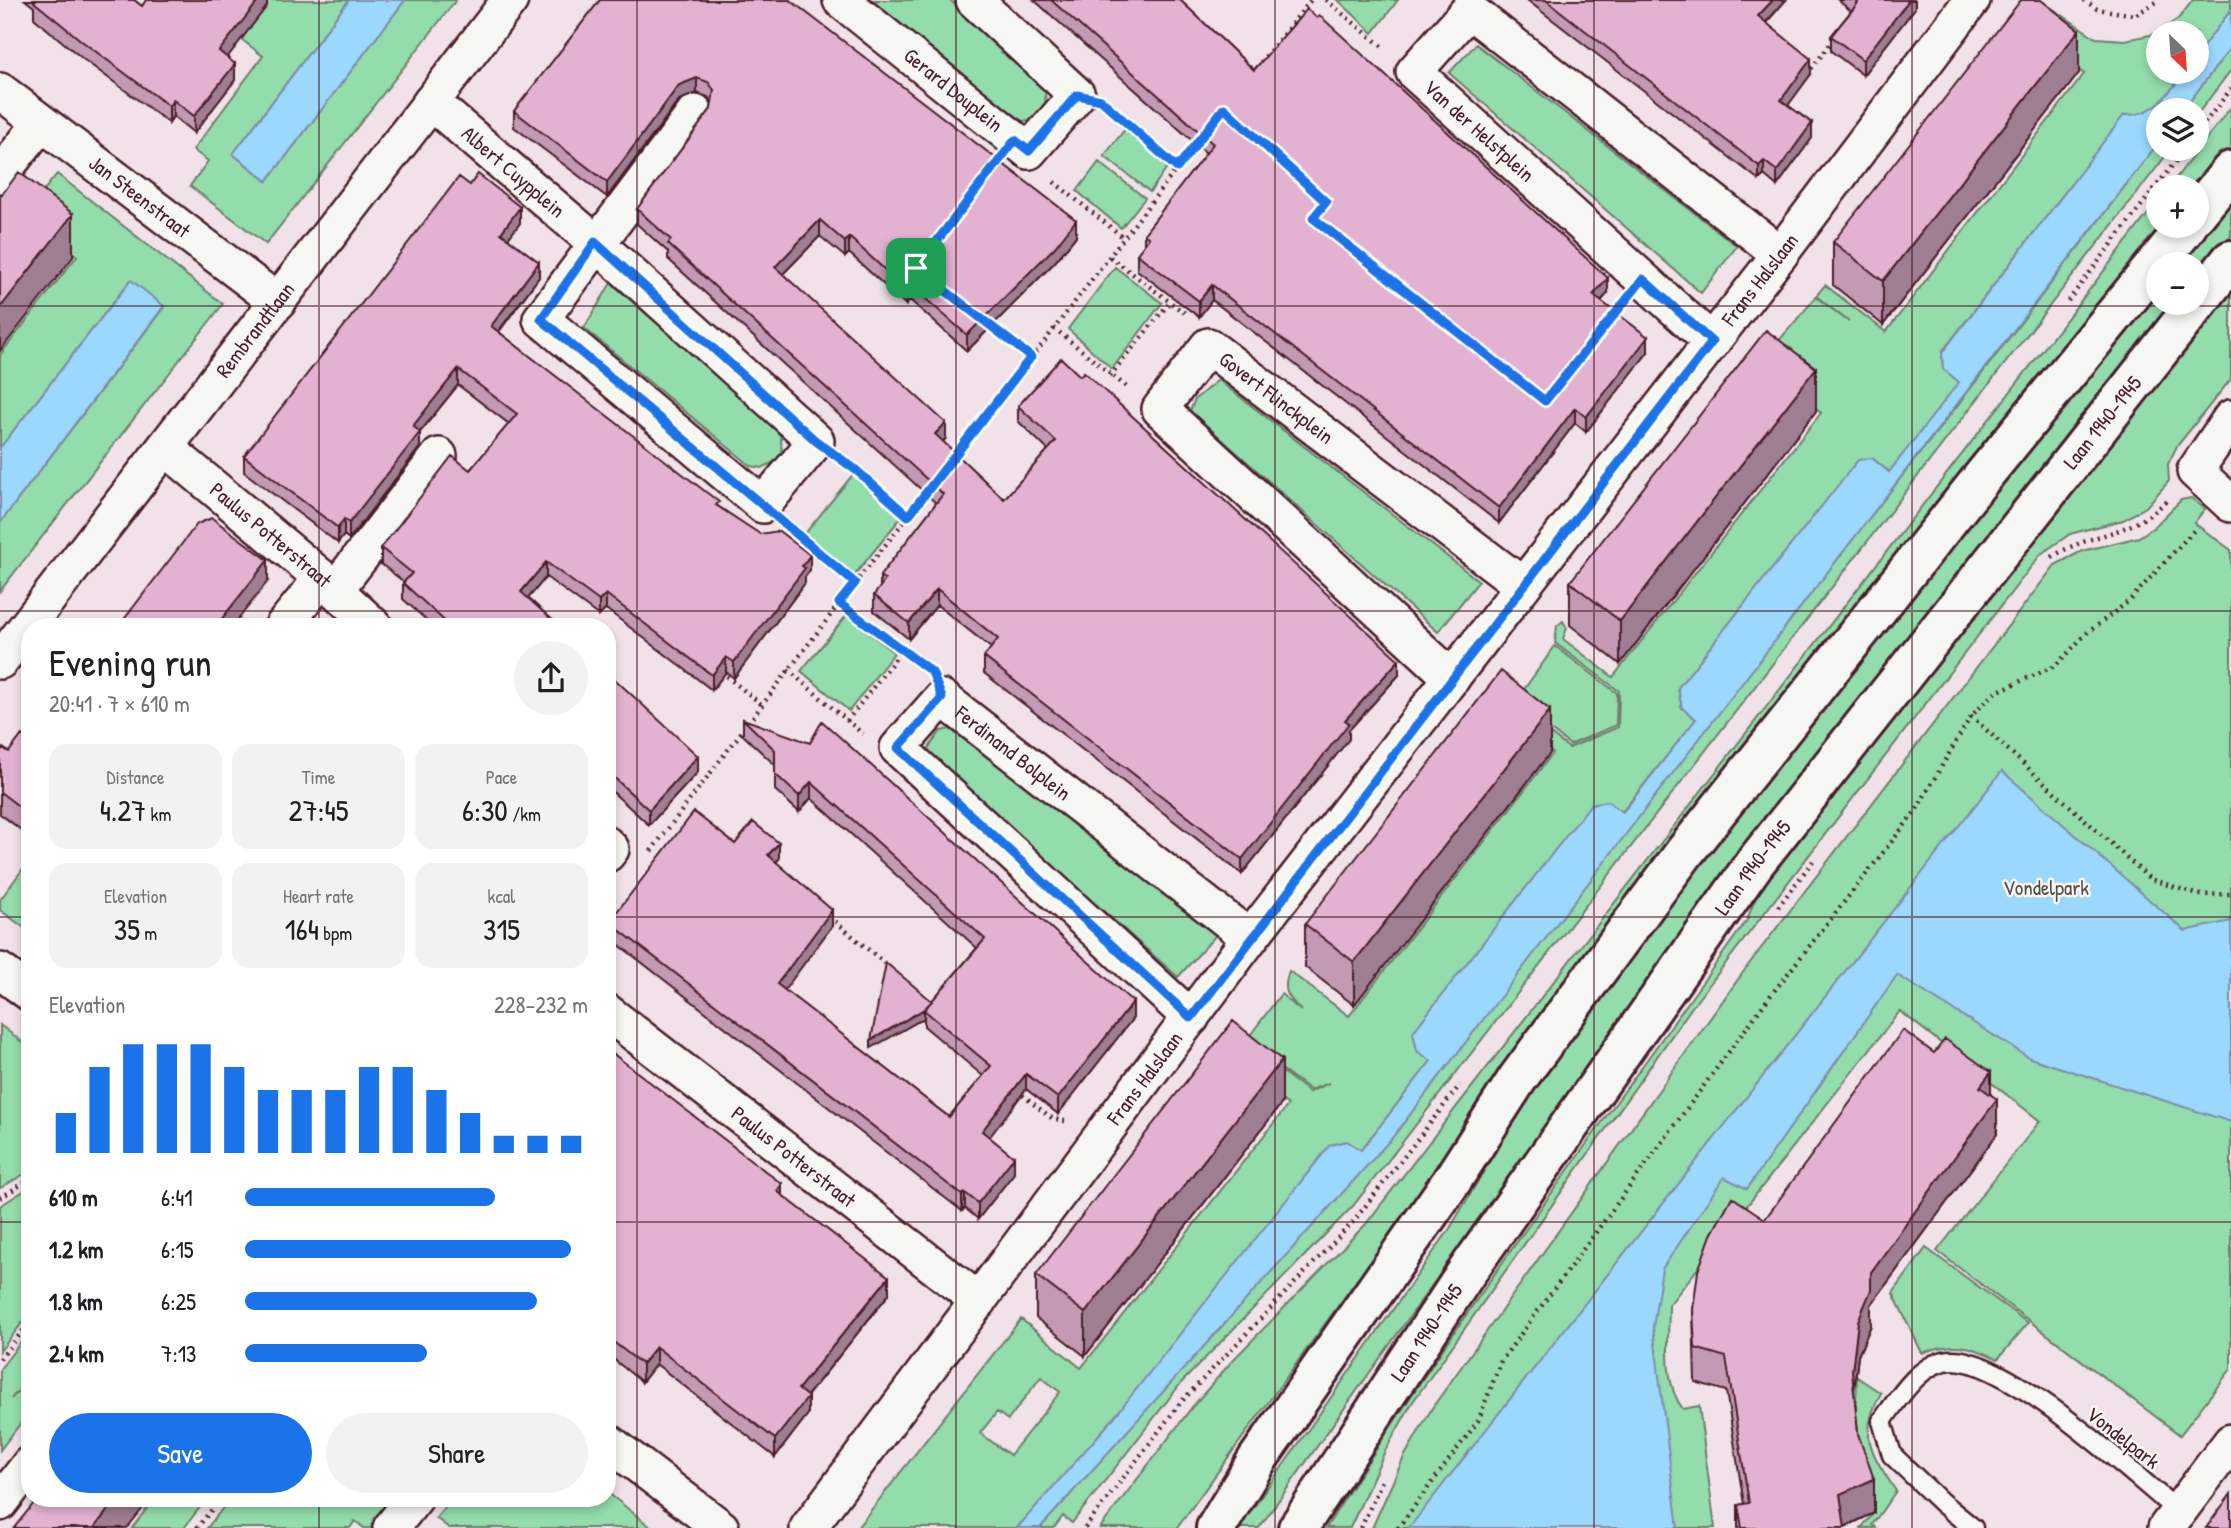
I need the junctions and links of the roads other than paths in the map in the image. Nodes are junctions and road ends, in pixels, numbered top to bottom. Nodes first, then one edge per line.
1 (510, 0) edge
2 (841, 0) edge
3 (974, 0) edge
4 (1972, 0) edge
5 (0, 92) edge
6 (431, 102) junction
7 (695, 113) dead end
8 (41, 123) junction
9 (2231, 171) edge
10 (0, 175) edge
11 (2209, 198) edge
12 (2177, 238) edge
13 (595, 242) junction
14 (1780, 254) junction
15 (2231, 260) edge
16 (278, 302) junction
17 (1712, 342) junction
18 (2231, 418) edge
19 (166, 448) junction
20 (439, 456) dead end
21 (2227, 501) edge
22 (329, 584) junction
23 (1522, 585) junction
24 (34, 618) edge
25 (292, 618) edge
26 (365, 618) edge
27 (21, 634) edge
28 (0, 661) edge
29 (1452, 678) junction
30 (1250, 938) junction
31 (0, 971) edge
32 (21, 986) edge
33 (1191, 1018) junction
34 (616, 1019) edge
35 (979, 1301) junction
36 (2231, 1441) edge
37 (616, 1448) edge
38 (1257, 1460) junction
39 (21, 1476) edge
40 (0, 1503) edge
41 (408, 1507) edge
42 (1300, 1520) edge
43 (2172, 1520) edge
44 (391, 1528) edge
45 (721, 1528) edge
46 (808, 1528) edge
47 (1198, 1528) edge
48 (1216, 1528) edge
49 (1973, 1528) edge

1 - 6 street, Rembrandtlaan
2 - 3 street, Gerard Douplein
4 - 14 street, Frans Halslaan
5 - 8 street, Jan Steenstraat
6 - 13 street, Albert Cuypplein
6 - 16 street, Rembrandtlaan
7 - 13 street
8 - 10 street
8 - 16 street, Jan Steenstraat
9 - 11 main road
12 - 38 main road
13 - 13 street, Albert Cuypplein
14 - 17 street, Frans Halslaan
14 - 17 street, Van der Helstplein
15 - 42 main road, Laan 1940-1945
16 - 19 street, Rembrandtlaan
17 - 23 street, Frans Halslaan
18 - 21 street
19 - 22 street, Paulus Potterstraat
19 - 24 street, Rembrandtlaan
20 - 22 street
22 - 25 street
22 - 26 street, Paulus Potterstraat
23 - 29 street, Frans Halslaan
23 - 29 street, Govert Flinckplein
27 - 28 street, Rembrandtlaan
29 - 30 street, Frans Halslaan
30 - 33 street, Frans Halslaan
30 - 33 street, Ferdinand Bolplein
31 - 32 street
33 - 35 street, Frans Halslaan
34 - 35 street, Paulus Potterstraat
35 - 46 street, Frans Halslaan
36 - 43 street
37 - 45 street
38 - 47 main road
38 - 48 main road
39 - 40 street
41 - 44 street
43 - 49 lane, Vondelpark

